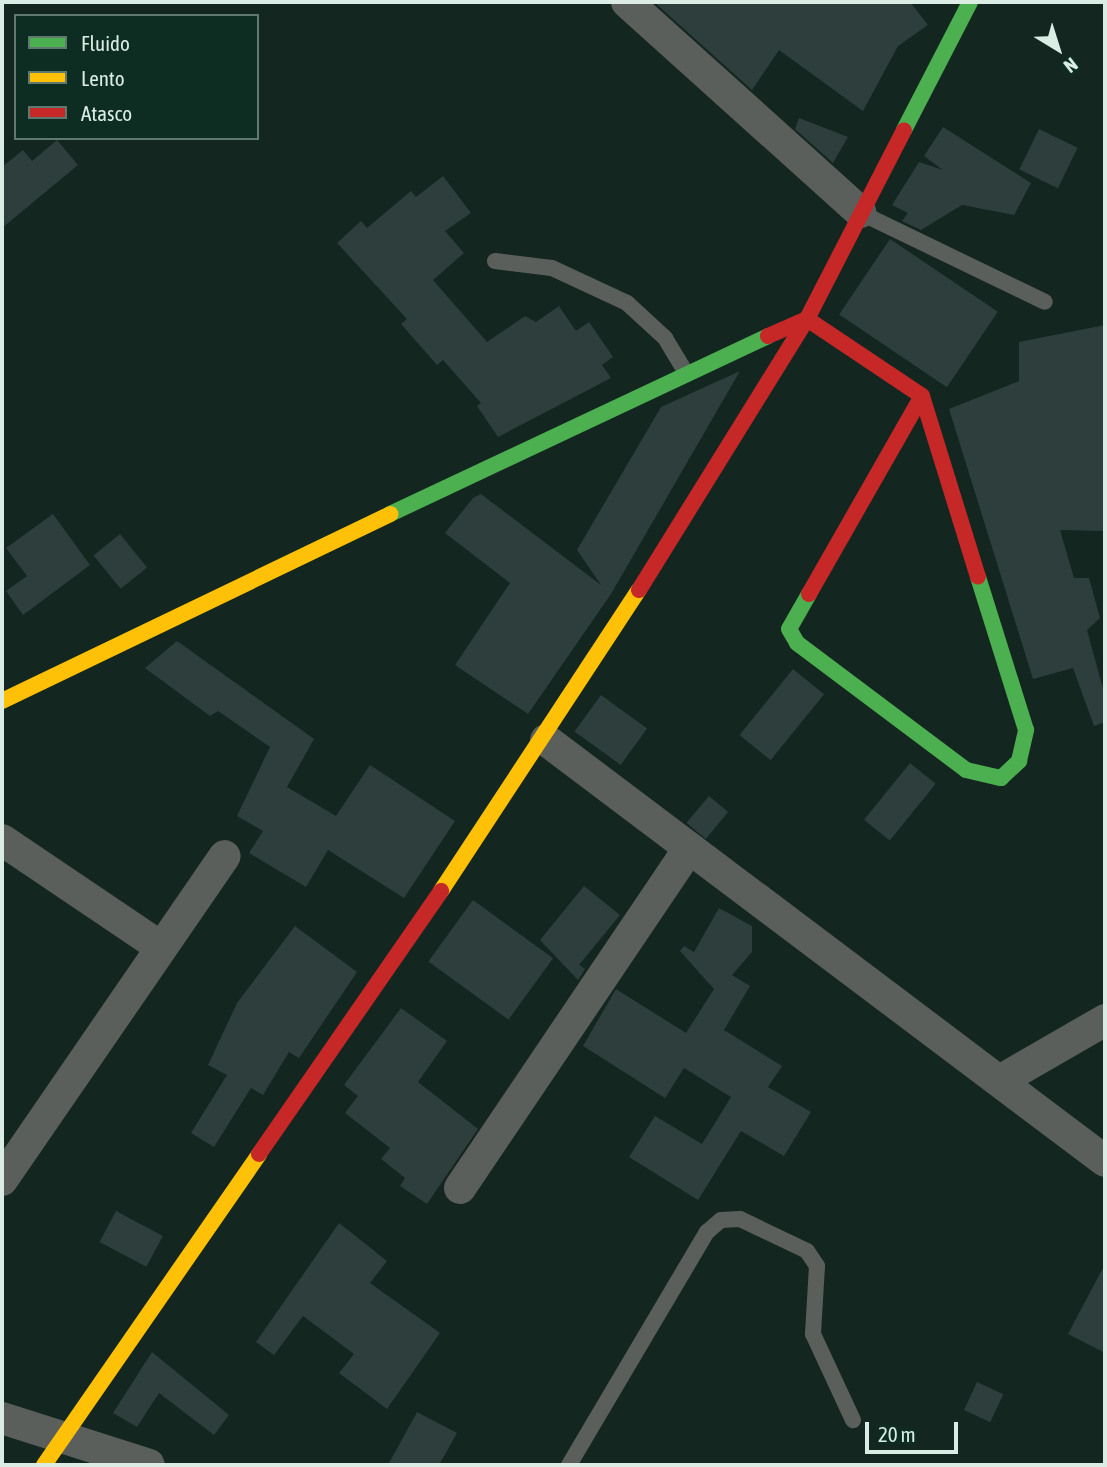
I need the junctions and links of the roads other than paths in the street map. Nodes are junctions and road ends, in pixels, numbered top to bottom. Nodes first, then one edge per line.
1 (627, 2) edge
2 (970, 2) edge
3 (860, 212) junction
4 (495, 261) dead end
5 (1045, 302) dead end
6 (807, 319) junction
7 (685, 371) junction
8 (922, 396) junction
9 (2, 701) edge
10 (546, 740) junction
11 (2, 840) edge
12 (689, 848) junction
13 (225, 856) dead end
14 (159, 946) junction
15 (1105, 1020) edge
16 (1003, 1079) junction
17 (1105, 1161) edge
18 (2, 1180) edge
19 (460, 1188) dead end
20 (2, 1418) edge
21 (853, 1420) dead end
22 (62, 1439) junction
23 (44, 1465) edge
24 (149, 1465) edge
25 (569, 1465) edge

1 - 3 street
2 - 3 street
3 - 5 lane
3 - 6 street
4 - 7 lane
6 - 7 street
6 - 8 street
6 - 10 street
7 - 9 street
8 - 8 street
10 - 12 street
10 - 22 street
11 - 14 street
12 - 16 street
12 - 19 street
13 - 14 street
14 - 18 street
15 - 16 street
16 - 17 street
20 - 22 street
21 - 25 lane
22 - 23 street
22 - 24 street

